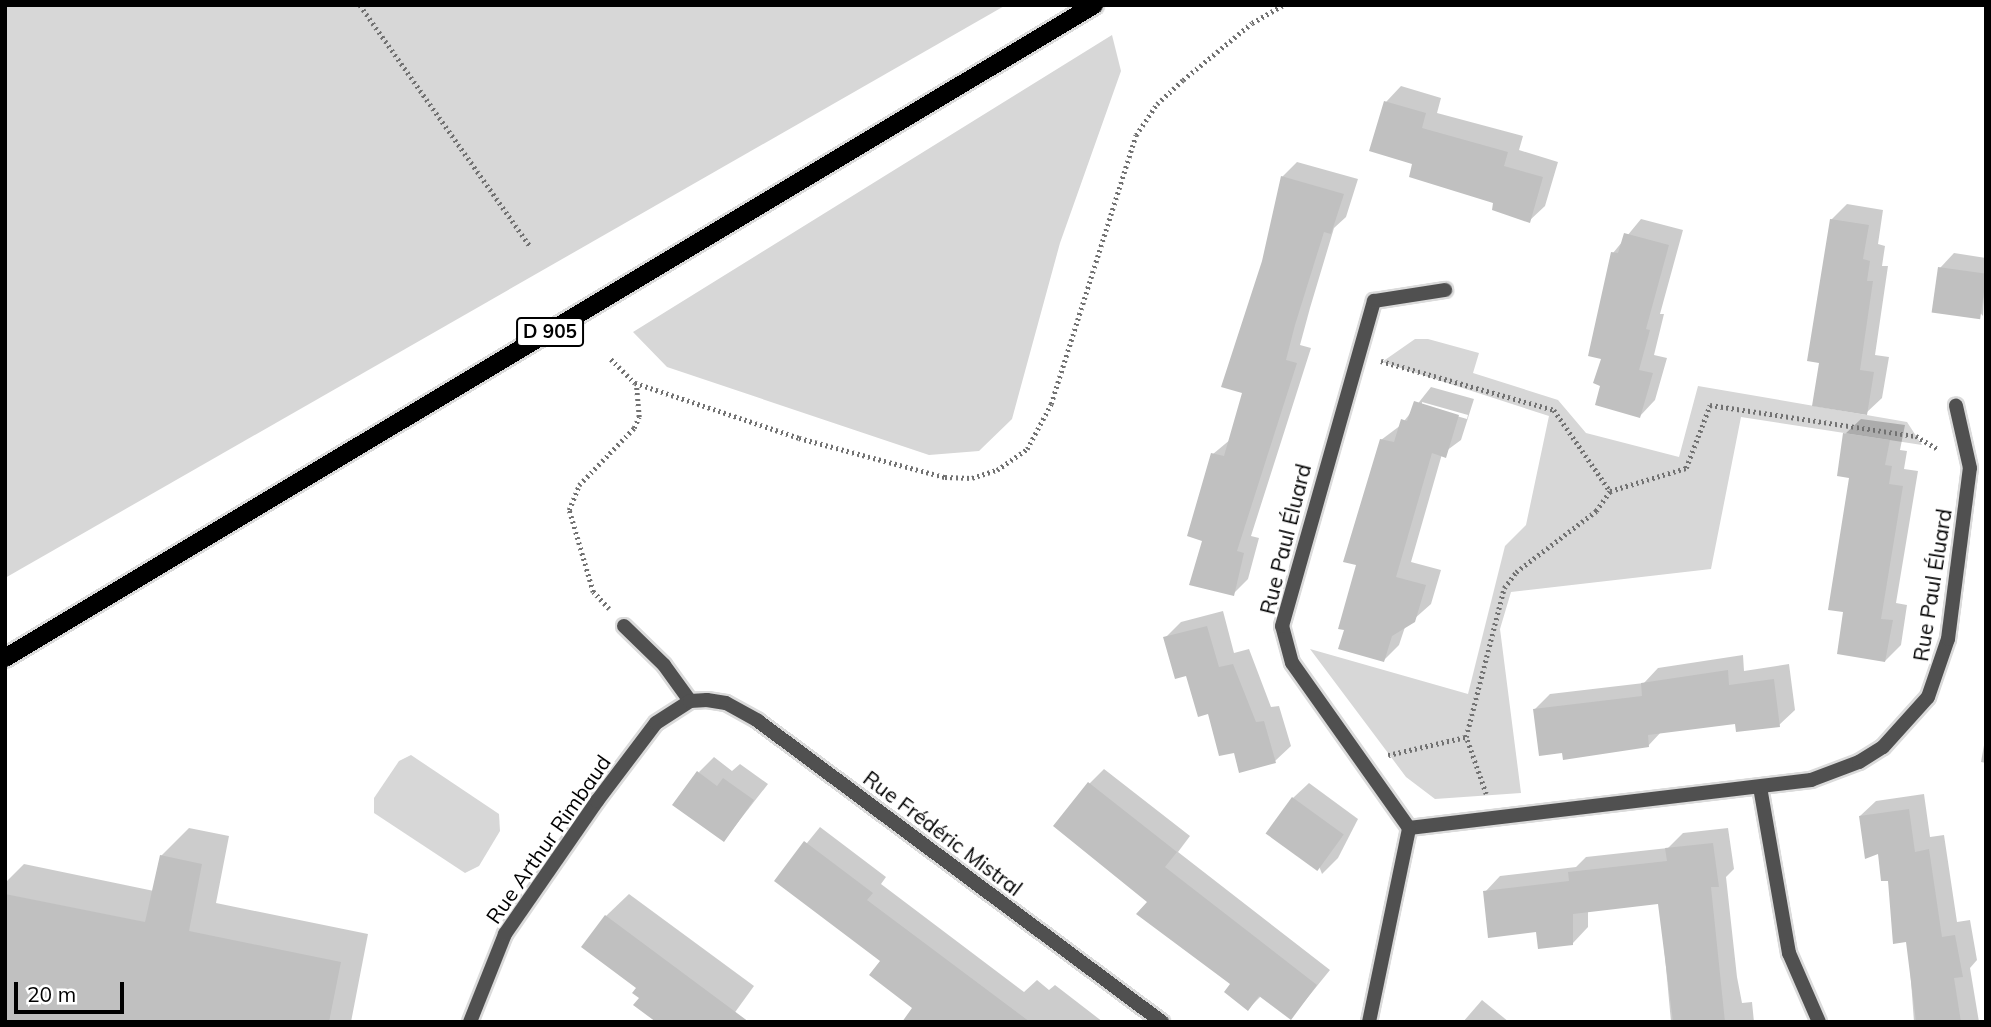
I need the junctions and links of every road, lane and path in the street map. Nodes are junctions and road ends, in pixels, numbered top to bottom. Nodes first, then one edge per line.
1 (360, 5) edge
2 (1094, 5) edge
3 (1283, 5) edge
4 (530, 246) dead end
5 (1445, 290) dead end
6 (1357, 354) junction
7 (611, 359) dead end
8 (635, 383) junction
9 (1956, 406) dead end
10 (1970, 468) junction
11 (1610, 491) junction
12 (624, 626) joint
13 (5, 658) edge
14 (690, 701) junction
15 (1466, 737) junction
16 (1362, 761) junction
17 (1760, 787) junction
18 (1495, 818) junction
19 (1409, 828) junction
20 (470, 1022) edge
21 (1162, 1022) edge
22 (1369, 1022) edge
23 (1819, 1022) edge

1 - 4 path
2 - 13 main road, D 905
3 - 8 path
5 - 6 street, Rue Paul Éluard
6 - 11 path
6 - 16 street, Rue Paul Éluard
7 - 8 path
8 - 12 path
9 - 10 street, Rue Paul Éluard
10 - 11 path
10 - 17 street, Rue Paul Éluard
11 - 15 path
12 - 14 street
14 - 20 street, Rue Arthur Rimbaud
14 - 21 street, Rue Frédéric Mistral
15 - 16 path
15 - 18 path
16 - 19 street, Rue Paul Éluard
17 - 18 street, Rue Paul Éluard
17 - 23 street
18 - 19 street, Rue Paul Éluard
19 - 22 street

